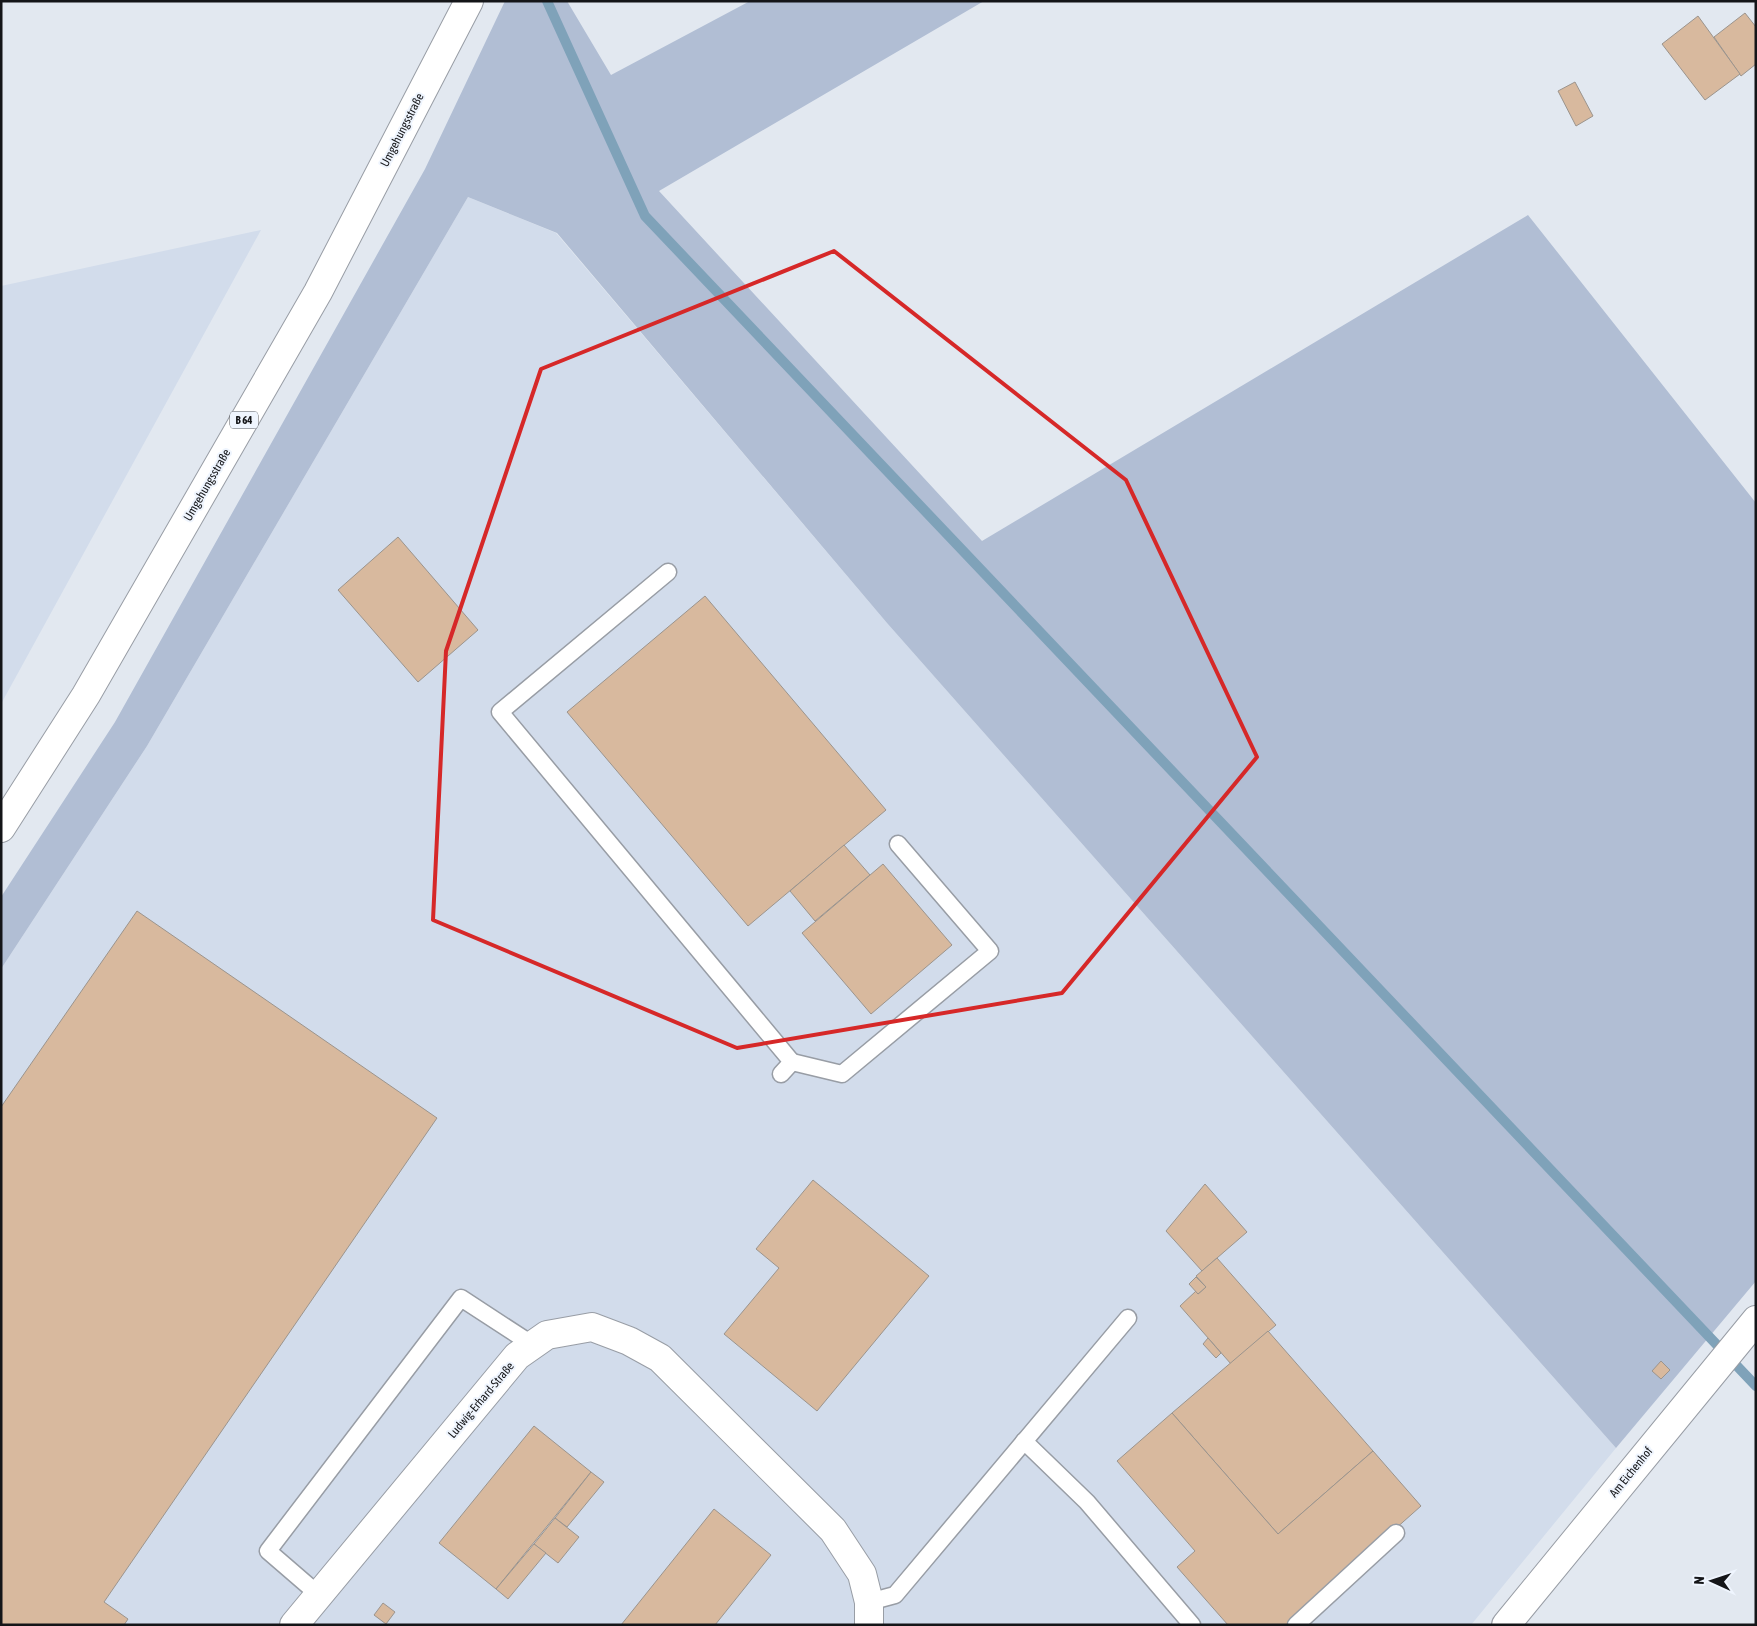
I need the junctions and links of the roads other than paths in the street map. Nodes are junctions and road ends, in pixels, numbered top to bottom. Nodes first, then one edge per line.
1 (469, 1) edge
2 (668, 572) dead end
3 (1, 828) edge
4 (898, 844) dead end
5 (1128, 1318) dead end
6 (1756, 1320) edge
7 (533, 1345) junction
8 (1024, 1441) junction
9 (1396, 1533) dead end
10 (319, 1595) junction
11 (869, 1614) edge
12 (294, 1625) edge
13 (1192, 1625) edge
14 (1296, 1625) edge
15 (1506, 1625) edge

1 - 3 street, Umgehungsstraße / B 64
2 - 4 lane
5 - 8 lane
6 - 15 street, Am Eichenhof
7 - 10 street, Ludwig-Erhard-Straße
7 - 10 lane
7 - 11 street, Ludwig-Erhard-Straße
8 - 11 lane
8 - 13 lane
9 - 14 lane
10 - 12 street, Ludwig-Erhard-Straße

